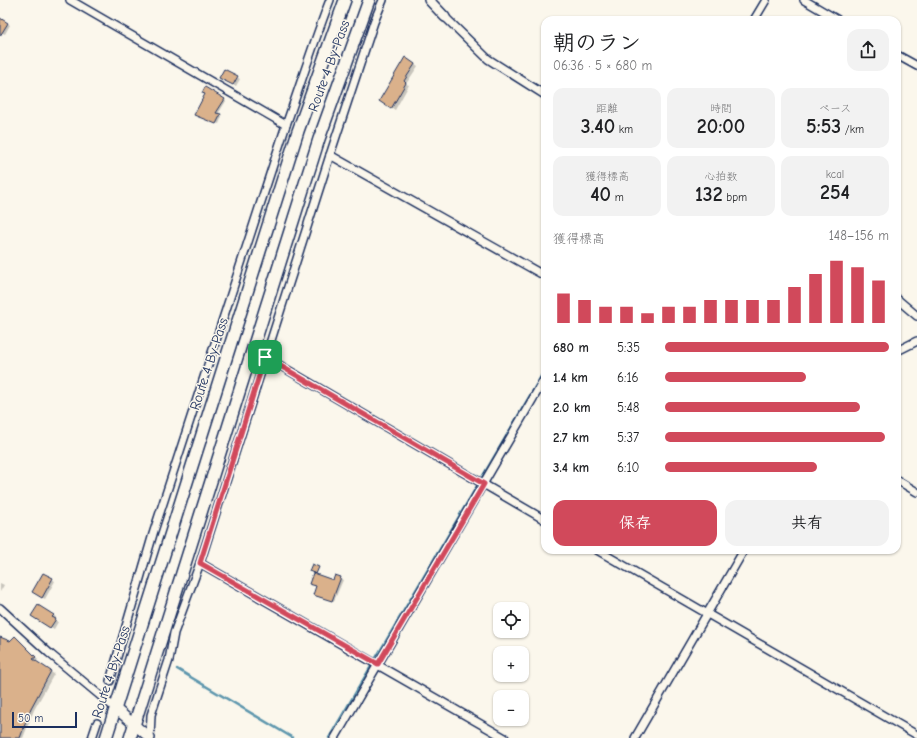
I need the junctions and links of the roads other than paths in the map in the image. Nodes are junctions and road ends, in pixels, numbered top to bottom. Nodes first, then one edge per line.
1 (70, 0) edge
2 (330, 0) edge
3 (345, 0) edge
4 (369, 0) edge
5 (383, 0) edge
6 (429, 0) edge
7 (766, 0) edge
8 (804, 0) edge
9 (365, 11) junction
10 (756, 16) edge
11 (831, 16) edge
12 (445, 17) joint
13 (374, 22) junction
14 (901, 56) edge
15 (308, 64) junction
16 (917, 66) edge
17 (320, 68) junction
18 (541, 92) edge
19 (286, 125) junction
20 (330, 155) junction
21 (541, 274) edge
22 (901, 302) edge
23 (917, 316) edge
24 (917, 341) edge
25 (901, 349) edge
26 (252, 353) junction
27 (265, 357) junction
28 (541, 385) edge
29 (901, 482) edge
30 (484, 484) junction
31 (917, 492) edge
32 (541, 518) edge
33 (604, 554) edge
34 (742, 554) edge
35 (200, 563) junction
36 (0, 608) edge
37 (706, 614) junction
38 (129, 619) junction
39 (142, 624) junction
40 (169, 631) junction
41 (378, 664) junction
42 (110, 681) dead end
43 (115, 708) junction
44 (96, 723) dead end
45 (134, 724) junction
46 (917, 735) edge
47 (147, 737) edge
48 (92, 738) edge
49 (106, 738) edge
50 (130, 738) edge
51 (335, 738) edge
52 (505, 738) edge
53 (635, 738) edge

1 - 19 street
2 - 15 street
3 - 17 highway, Route 4 By-Pass
4 - 9 highway, Route 4 By-Pass
5 - 13 street
6 - 12 street
7 - 10 street
8 - 11 street
9 - 13 street
9 - 26 highway, Route 4 By-Pass
12 - 18 street
13 - 20 street
14 - 16 street
15 - 17 street
15 - 19 street
17 - 39 highway, Route 4 By-Pass
19 - 38 street
20 - 21 street
20 - 27 street
22 - 23 street
24 - 25 street
26 - 27 street
26 - 40 highway, Route 4 By-Pass
27 - 30 street
27 - 35 street
28 - 30 street
29 - 31 street
30 - 32 street
30 - 41 street
33 - 37 street
34 - 37 street
35 - 40 street
35 - 41 street
36 - 43 street
37 - 46 street
37 - 53 street
38 - 39 street
38 - 42 street
39 - 43 highway, Route 4 By-Pass
40 - 45 highway, Route 4 By-Pass
40 - 47 street
41 - 51 street
41 - 52 street
43 - 45 street
43 - 49 highway, Route 4 By-Pass
44 - 48 street
45 - 47 street
45 - 50 highway, Route 4 By-Pass

